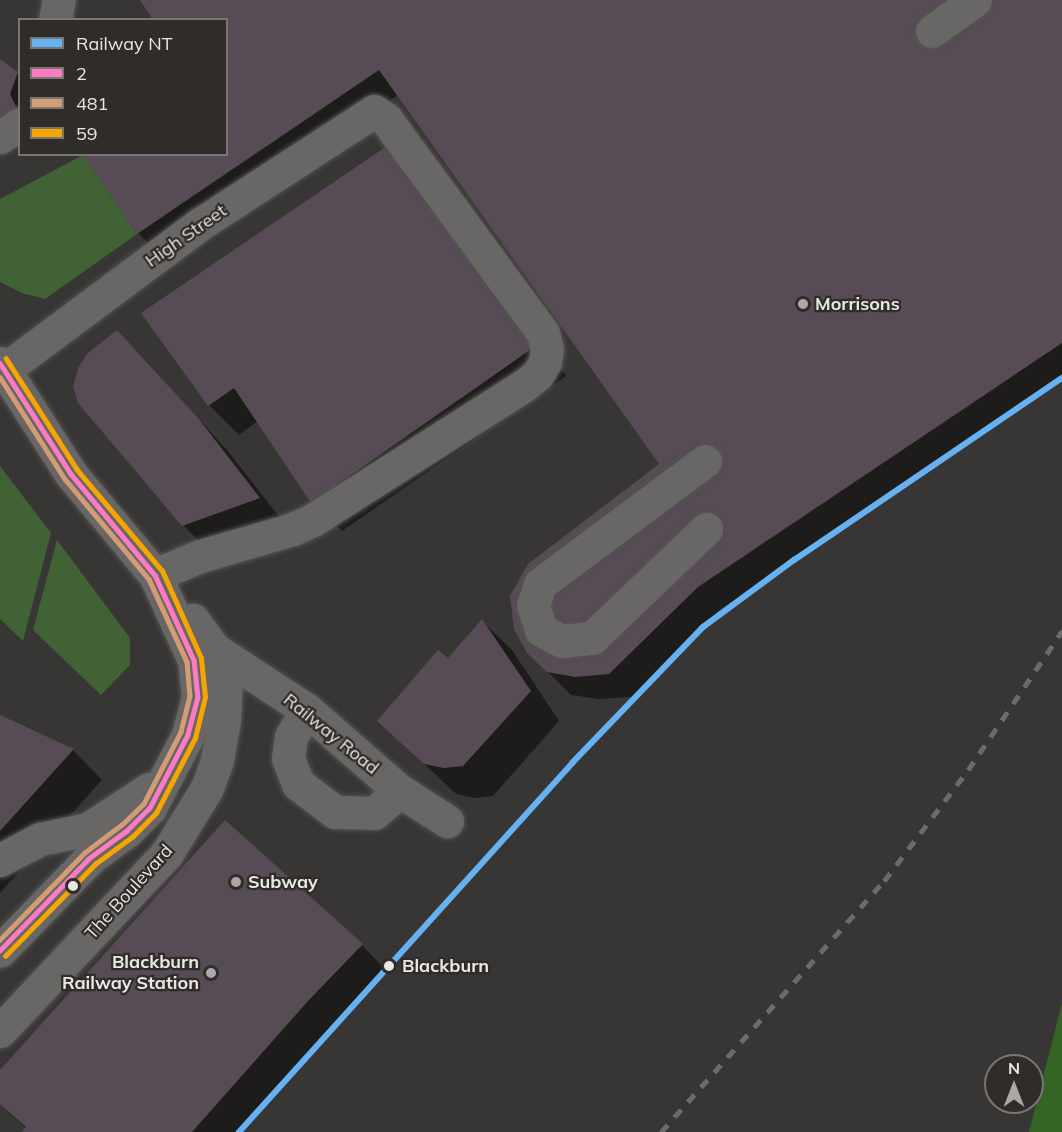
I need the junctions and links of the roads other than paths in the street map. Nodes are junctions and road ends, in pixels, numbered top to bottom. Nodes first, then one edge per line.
1 (59, 0) edge
2 (975, 0) edge
3 (55, 18) edge
4 (932, 31) dead end
5 (18, 125) edge
6 (0, 137) edge
7 (2, 367) edge
8 (705, 460) dead end
9 (706, 530) dead end
10 (154, 575) junction
11 (214, 650) junction
12 (307, 710) junction
13 (164, 782) junction
14 (400, 790) junction
15 (447, 821) dead end
16 (0, 860) edge
17 (0, 951) edge
18 (0, 1031) edge

1 - 3 street
2 - 4 street
5 - 6 street
7 - 10 street
7 - 10 street, High Street
8 - 9 street
10 - 11 street, The Boulevard
10 - 13 street
11 - 12 street, Railway Road
11 - 18 street, The Boulevard
12 - 14 street, Railway Road
12 - 14 street
13 - 16 street
13 - 17 street
14 - 15 street, Railway Road

